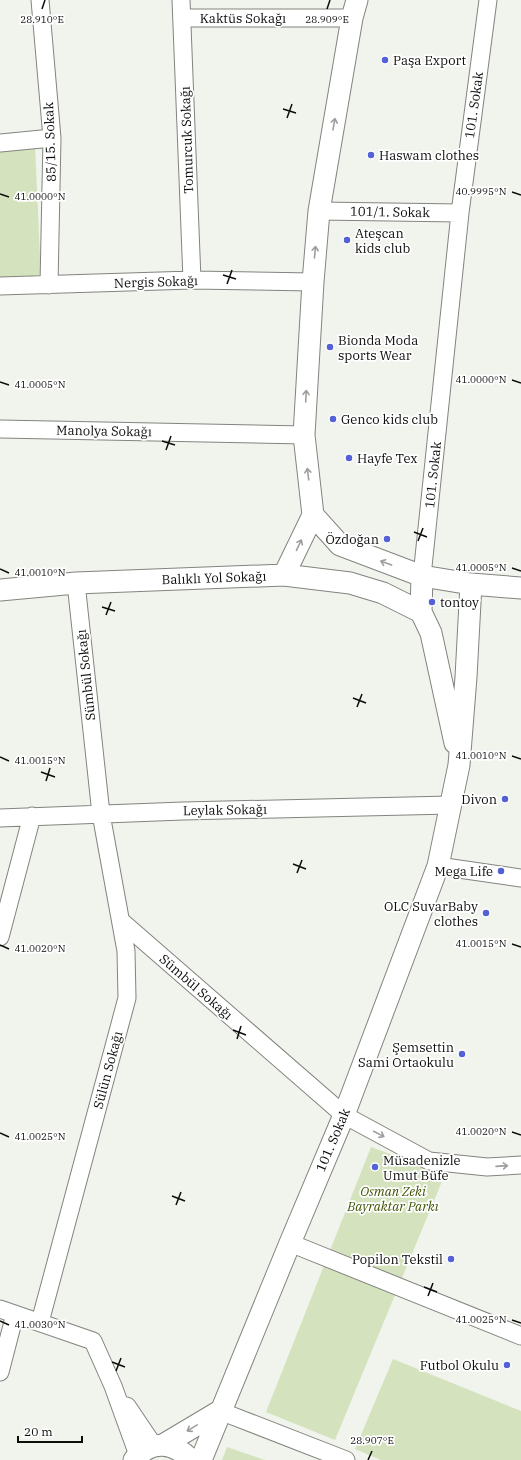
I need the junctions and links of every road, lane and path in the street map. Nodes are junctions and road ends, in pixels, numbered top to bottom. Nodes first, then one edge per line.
1 (40, 0) edge
2 (181, 0) edge
3 (488, 0) edge
4 (355, 9) edge
5 (182, 18) junction
6 (52, 138) junction
7 (0, 143) edge
8 (319, 210) junction
9 (460, 213) junction
10 (192, 280) junction
11 (313, 282) junction
12 (49, 285) junction
13 (0, 286) edge
14 (0, 429) edge
15 (304, 435) junction
16 (313, 515) junction
17 (284, 576) junction
18 (422, 576) junction
19 (76, 583) junction
20 (471, 584) junction
21 (521, 588) edge
22 (0, 590) edge
23 (421, 612) junction
24 (459, 765) junction
25 (451, 805) junction
26 (101, 814) junction
27 (32, 816) junction
28 (0, 818) edge
29 (438, 866) junction
30 (521, 878) edge
31 (121, 921) junction
32 (0, 937) edge
33 (344, 1115) junction
34 (521, 1165) edge
35 (290, 1243) junction
36 (7, 1311) edge
37 (40, 1322) junction
38 (521, 1336) edge
39 (0, 1372) edge
40 (220, 1411) junction
41 (147, 1451) edge
42 (319, 1455) edge
43 (192, 1460) edge
44 (200, 1460) edge
45 (346, 1460) edge

1 - 6 street, 85/15. Sokak
2 - 5 street, Tomurcuk Sokağı
3 - 9 street, 101. Sokak
4 - 5 street, Kaktüs Sokağı
8 -> 4 street
5 - 10 street, Tomurcuk Sokağı
6 - 7 street
6 - 12 street, 85/15. Sokak
8 - 9 street, 101/1. Sokak
11 -> 8 street
9 - 18 street, 101. Sokak
10 - 11 street, Nergis Sokağı
10 - 12 street, Nergis Sokağı
15 -> 11 street
12 - 13 street, Nergis Sokağı
14 - 15 street, Manolya Sokağı
16 -> 15 street
17 -> 16 street
18 -> 16 street
17 - 19 street, Balıklı Yol Sokağı
17 - 23 street, Balıklı Yol Sokağı
18 - 20 street
18 - 23 street, 101. Sokak
19 - 22 street, Balıklı Yol Sokağı
19 - 26 street, Sümbül Sokağı
20 - 21 street
20 - 24 street
23 - 24 street, 101. Sokak
24 - 25 street, 101. Sokak
25 - 26 street, Leylak Sokağı
25 - 29 street, 101. Sokak
26 - 27 street, Leylak Sokağı
26 - 31 street, Sülün Sokağı
27 - 28 street, Leylak Sokağı
27 - 32 street
29 - 30 street
29 - 33 street, 101. Sokak
31 - 33 street, Sümbül Sokağı
31 - 37 street, Sülün Sokağı
33 -> 34 street, Sümbül Sokağı
33 - 35 street, 101. Sokak
35 - 38 street
35 - 40 street, 101. Sokak
36 - 37 street
36 - 39 street
37 - 41 street
40 -> 41 street
40 - 42 street
40 - 44 street, 101. Sokak
41 - 43 street
42 - 45 street

